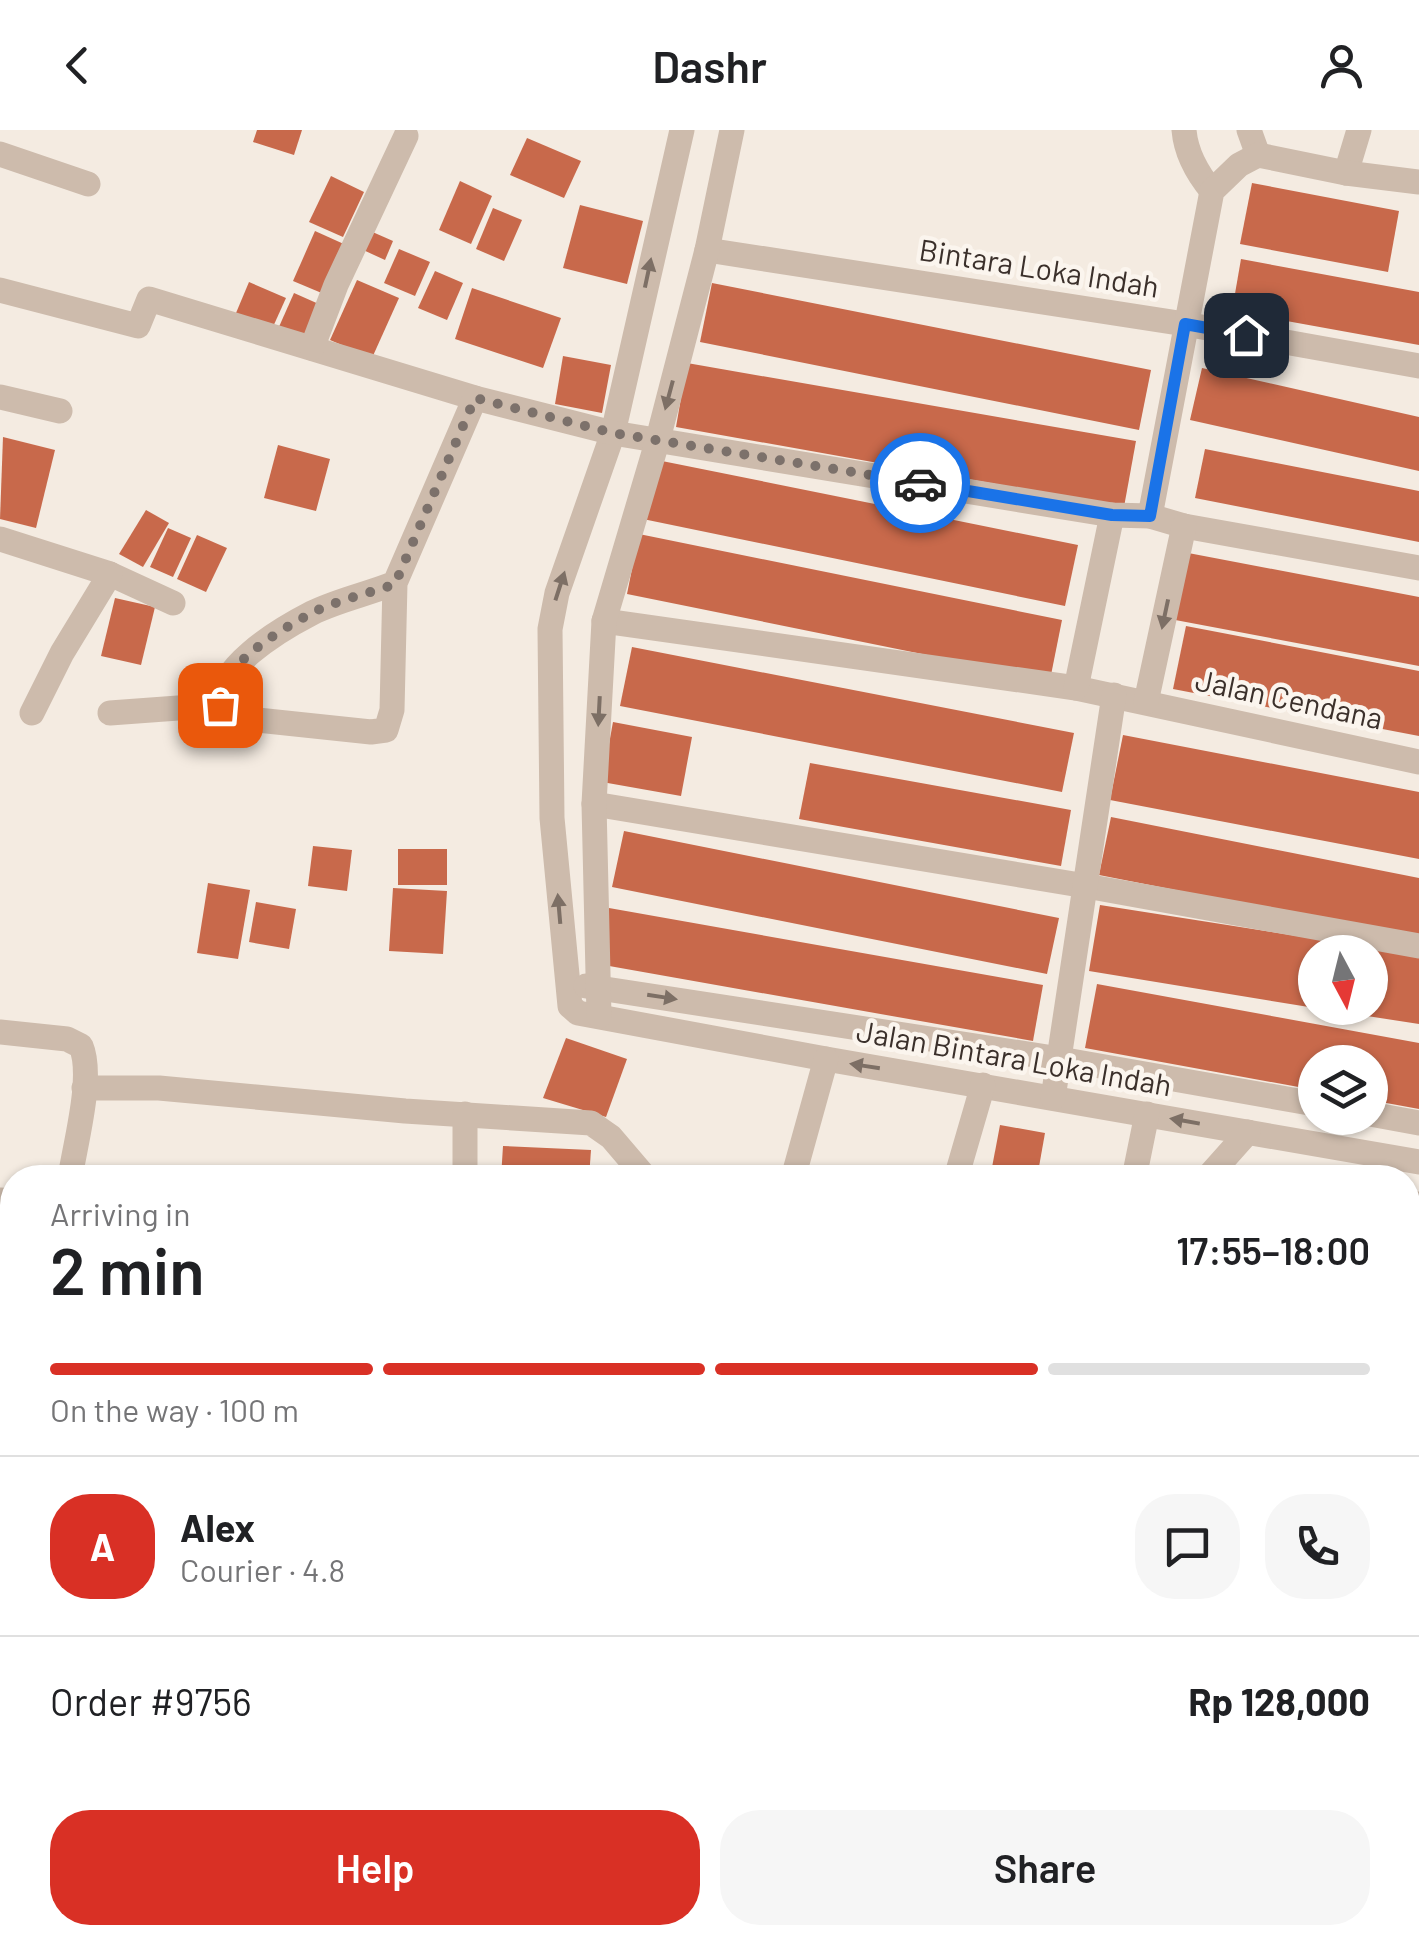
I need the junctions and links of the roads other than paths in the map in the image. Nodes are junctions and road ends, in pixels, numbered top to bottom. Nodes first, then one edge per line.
1 (682, 130) edge
2 (732, 130) edge
3 (1184, 130) edge
4 (1249, 130) edge
5 (1359, 130) edge
6 (406, 136) dead end
7 (0, 154) edge
8 (1258, 155) junction
9 (1346, 173) junction
10 (1419, 182) edge
11 (88, 184) dead end
12 (1212, 192) junction
13 (708, 250) junction
14 (0, 290) edge
15 (1185, 324) junction
16 (312, 348) junction
17 (1419, 366) edge
18 (0, 397) edge
19 (475, 398) junction
20 (60, 411) dead end
21 (613, 433) junction
22 (658, 439) junction
23 (1112, 515) junction
24 (1150, 516) junction
25 (1184, 526) junction
26 (0, 539) edge
27 (1419, 568) edge
28 (110, 574) junction
29 (395, 584) junction
30 (172, 604) dead end
31 (604, 621) junction
32 (1076, 688) junction
33 (1114, 696) junction
34 (1146, 702) junction
35 (220, 705) junction
36 (32, 713) dead end
37 (110, 713) dead end
38 (1419, 762) edge
39 (594, 804) junction
40 (1086, 886) junction
41 (1419, 946) edge
42 (566, 985) junction
43 (598, 987) junction
44 (599, 1016) junction
45 (0, 1032) edge
46 (1060, 1058) junction
47 (826, 1059) junction
48 (983, 1085) junction
49 (84, 1088) junction
50 (1053, 1098) junction
51 (1298, 1101) edge
52 (465, 1114) junction
53 (1147, 1114) junction
54 (1388, 1117) edge
55 (1419, 1122) edge
56 (1248, 1132) junction
57 (1419, 1162) edge
58 (72, 1165) edge
59 (464, 1165) edge
60 (635, 1165) edge
61 (797, 1165) edge
62 (960, 1165) edge
63 (1137, 1165) edge
64 (1219, 1165) edge

21 -> 1 street
2 - 13 street
3 - 12 street
4 - 8 street
5 - 9 street
6 - 16 street
7 - 11 street
8 - 9 street
8 - 12 street
9 - 10 street
12 - 15 street
13 - 15 street, Bintara Loka Indah
13 -> 22 street
14 - 16 street
15 - 17 street, Bintara Loka Indah
15 - 24 street
16 - 19 street
18 - 20 street
19 - 21 street
19 - 29 street
21 - 22 street
42 -> 21 street
22 - 23 street
22 - 31 street
23 - 24 street
23 - 32 street
24 - 25 street
25 - 27 street
25 -> 34 street
26 - 28 street
28 - 30 street
28 - 36 street
29 - 35 street
29 - 35 street
31 - 32 street, Jalan Cendana
31 -> 39 street
32 - 33 street, Jalan Cendana
33 - 34 street, Jalan Cendana
33 - 40 street
34 - 38 street, Jalan Cendana
35 - 37 street
39 - 40 street
39 - 43 street
40 - 41 street
40 - 46 street
42 - 43 street, Jalan Bintara Loka Indah
42 - 44 street
43 - 44 street
43 -> 46 street, Jalan Bintara Loka Indah
44 - 47 street, Jalan Bintara Loka Indah
45 - 49 street
46 - 50 street
46 - 51 street, Jalan Bintara Loka Indah
48 -> 47 street, Jalan Bintara Loka Indah
47 - 61 street
48 - 50 street, Jalan Bintara Loka Indah
48 - 62 street
49 - 52 street
49 - 58 street
50 - 53 street, Jalan Bintara Loka Indah
52 - 59 street
52 - 60 street
56 -> 53 street, Jalan Bintara Loka Indah
53 - 63 street
54 - 55 street
56 - 57 street, Jalan Bintara Loka Indah
56 - 64 street

